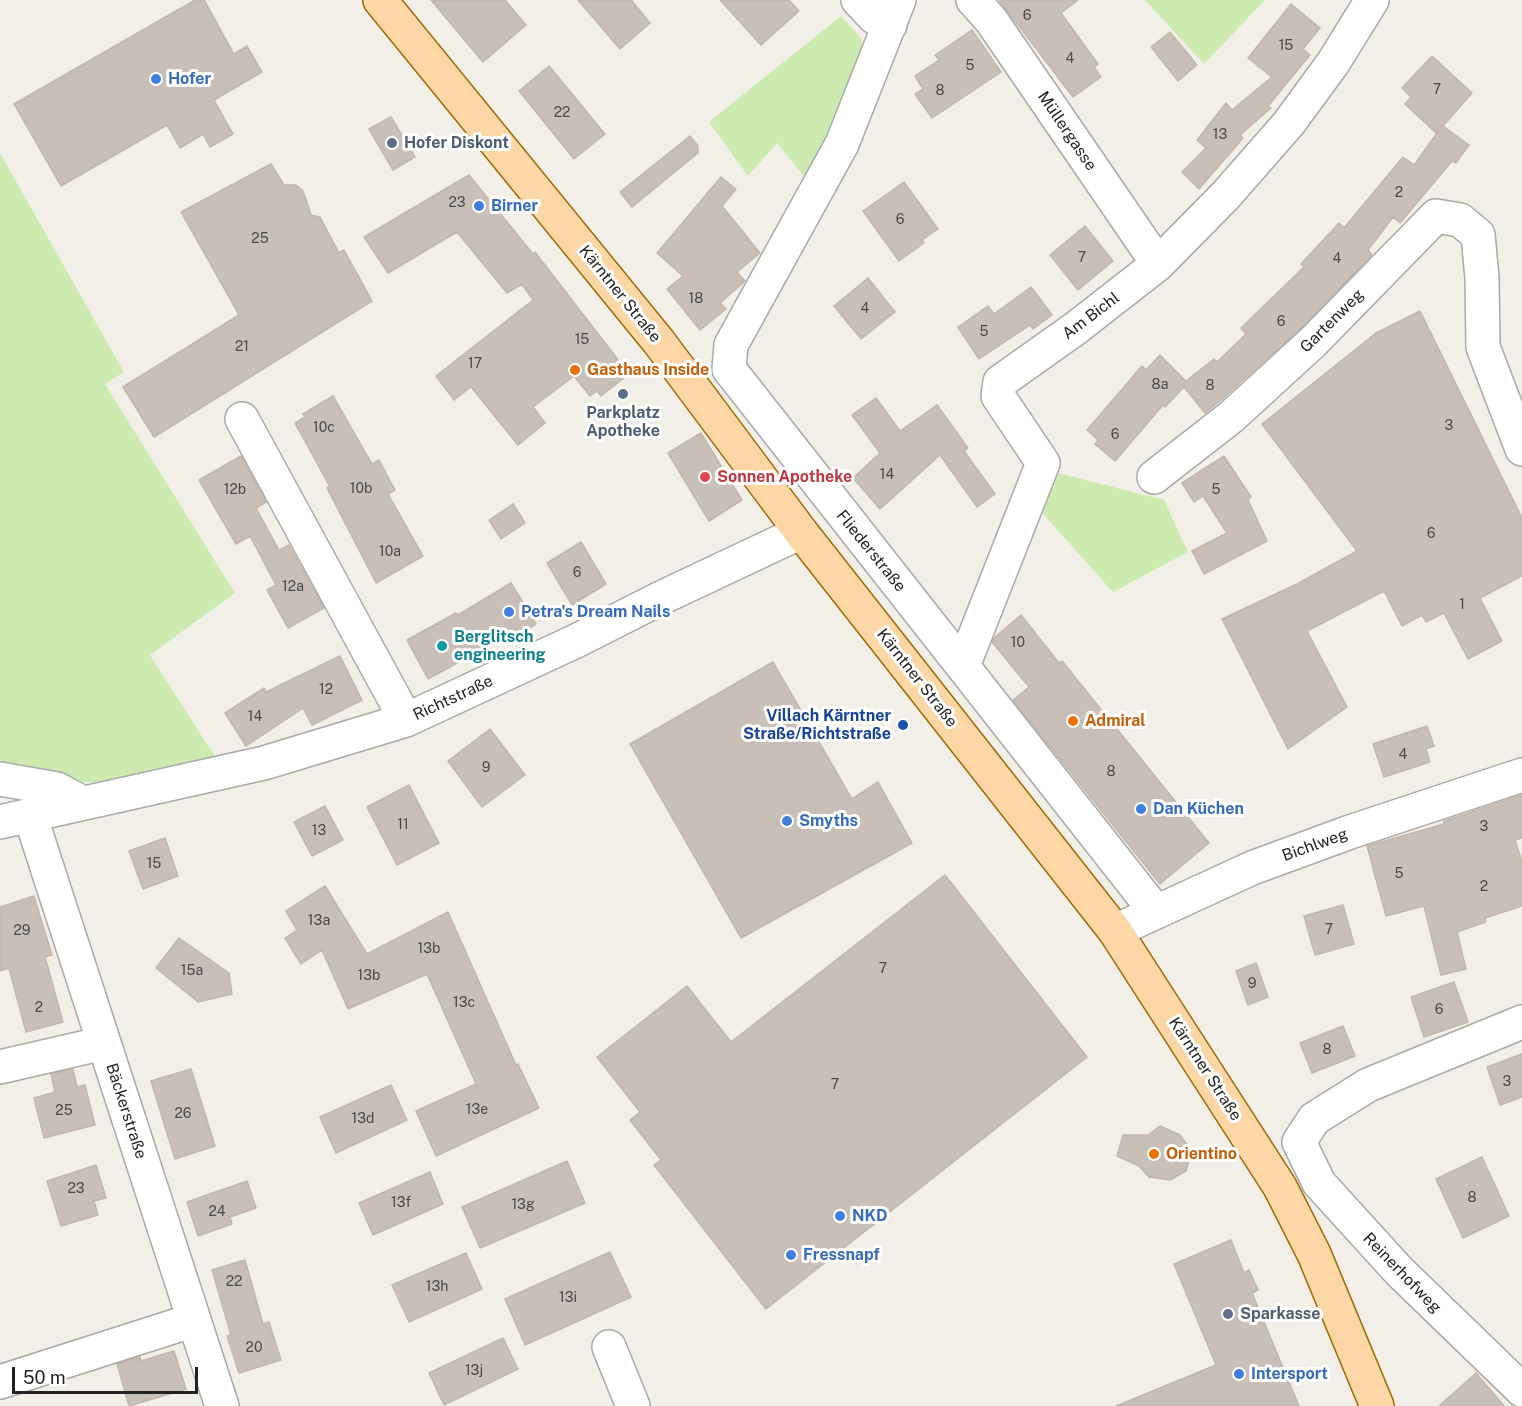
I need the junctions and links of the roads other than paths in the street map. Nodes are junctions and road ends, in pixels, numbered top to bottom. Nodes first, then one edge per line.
1 (380, 0) edge
2 (858, 0) edge
3 (973, 0) edge
4 (1359, 7) edge
5 (895, 12) edge
6 (1158, 264) junction
7 (242, 419) dead end
8 (1522, 449) edge
9 (1154, 477) dead end
10 (801, 532) junction
11 (963, 666) junction
12 (406, 720) junction
13 (1522, 775) edge
14 (0, 779) edge
15 (83, 803) junction
16 (15, 819) edge
17 (1155, 912) junction
18 (1115, 931) junction
19 (1522, 1022) edge
20 (104, 1043) junction
21 (0, 1067) edge
22 (194, 1320) junction
23 (609, 1347) dead end
24 (0, 1382) edge
25 (1522, 1390) edge
26 (1375, 1404) edge
27 (222, 1406) edge
28 (633, 1406) edge

1 - 10 main road, Kärntner Straße
2 - 5 street
3 - 6 street, Müllergasse
4 - 6 street, Am Bichl
5 - 11 street, Fliederstraße
6 - 11 street, Am Bichl
7 - 12 street
8 - 9 street, Gartenweg
10 - 12 street, Richtstraße
10 - 18 main road, Kärntner Straße
11 - 17 street, Fliederstraße
12 - 15 street, Richtstraße
13 - 17 street, Bichlweg
14 - 15 street
15 - 16 street, Richtstraße
16 - 20 street, Bäckerstraße
17 - 18 street, Bichlweg
18 - 26 main road, Kärntner Straße
19 - 25 street, Reinerhofweg
20 - 21 street
20 - 22 street, Bäckerstraße
22 - 24 street
22 - 27 street, Bäckerstraße
23 - 28 street

